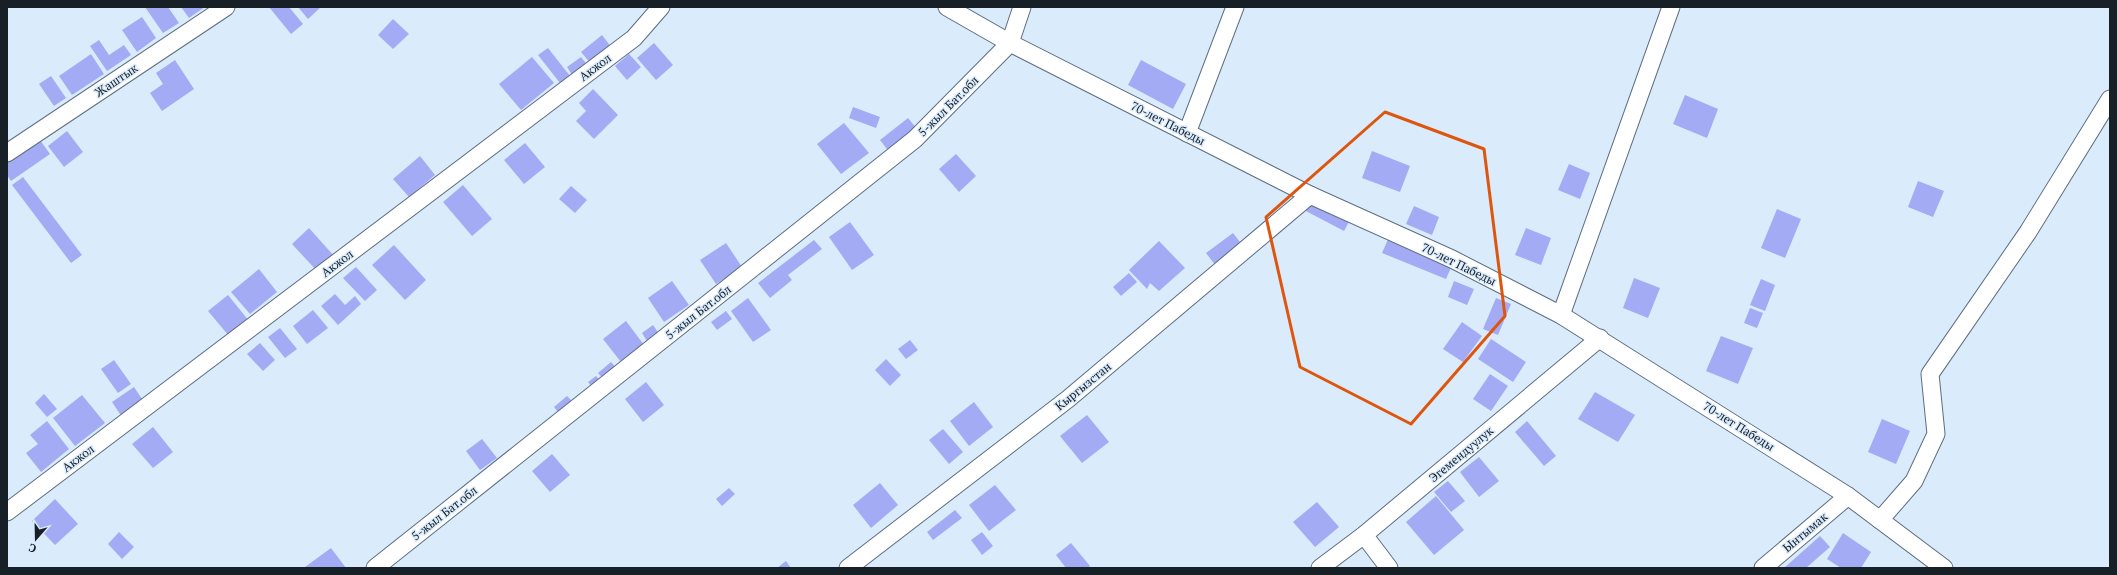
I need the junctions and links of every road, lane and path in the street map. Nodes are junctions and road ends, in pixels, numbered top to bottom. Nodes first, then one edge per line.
1 (226, 7) edge
2 (661, 7) edge
3 (947, 7) edge
4 (1022, 7) edge
5 (1235, 7) edge
6 (1671, 7) edge
7 (1010, 43) junction
8 (2110, 99) edge
9 (1187, 133) junction
10 (7, 153) edge
11 (1310, 195) junction
12 (1561, 315) junction
13 (1600, 338) junction
14 (1848, 496) junction
15 (7, 512) edge
16 (1880, 520) junction
17 (1364, 535) junction
18 (375, 568) edge
19 (848, 568) edge
20 (1320, 568) edge
21 (1390, 568) edge
22 (1763, 568) edge
23 (1944, 568) edge

1 - 10 street, Жаштык
2 - 15 street, Акжол
3 - 7 street, 70-лет Пабеды
4 - 7 street
5 - 9 street
6 - 12 street
7 - 9 street, 70-лет Пабеды
7 - 18 street, 5-жыл Бат.обл
8 - 16 street
9 - 11 street, 70-лет Пабеды
11 - 12 street, 70-лет Пабеды
11 - 19 street, Кыргызстан
12 - 13 street, 70-лет Пабеды
13 - 14 street, 70-лет Пабеды
13 - 17 street, Эгемендуулук
14 - 16 street, 70-лет Пабеды
14 - 22 street, Ынтымак
16 - 23 street, 70-лет Пабеды
17 - 20 street, Эгемендуулук
17 - 21 street

